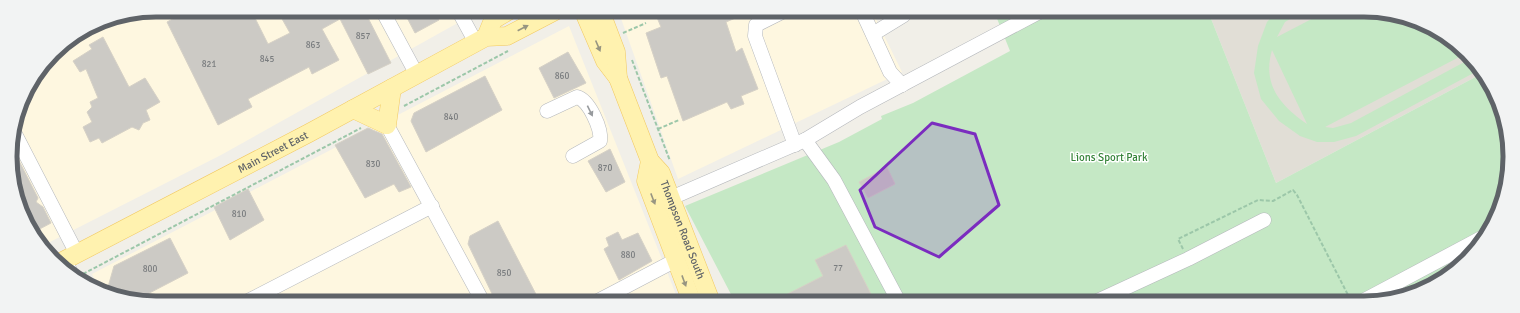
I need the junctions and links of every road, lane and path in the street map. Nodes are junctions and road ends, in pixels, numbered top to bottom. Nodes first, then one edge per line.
1 (386, 17) edge
2 (463, 17) edge
3 (498, 17) edge
4 (544, 17) edge
5 (586, 17) edge
6 (610, 17) edge
7 (614, 17) edge
8 (772, 17) edge
9 (865, 17) edge
10 (901, 17) edge
11 (1013, 17) edge
12 (617, 20) dead end
13 (646, 23) dead end
14 (619, 27) dead end
15 (873, 34) junction
16 (481, 40) junction
17 (514, 48) dead end
18 (630, 56) dead end
19 (416, 75) junction
20 (618, 78) junction
21 (902, 85) junction
22 (392, 88) junction
23 (353, 109) junction
24 (547, 111) dead end
25 (384, 120) junction
26 (678, 120) dead end
27 (658, 129) junction
28 (18, 141) edge
29 (800, 142) junction
30 (573, 156) dead end
31 (650, 162) junction
32 (671, 164) dead end
33 (671, 198) junction
34 (432, 206) junction
35 (1264, 220) dead end
36 (1471, 244) edge
37 (1188, 259) junction
38 (676, 260) junction
39 (70, 265) edge
40 (258, 296) edge
41 (480, 296) edge
42 (607, 296) edge
43 (690, 296) edge
44 (709, 296) edge
45 (896, 296) edge
46 (1107, 296) edge
47 (1348, 296) edge
48 (1373, 296) edge

1 - 19 lane
2 - 16 lane
3 - 16 main road
16 -> 4 main road, Main Street East
5 -> 20 main road, Thompson Road South
6 - 20 main road, Thompson Road South
7 - 12 path
8 - 29 lane
9 - 15 lane
10 - 15 lane
11 - 21 lane
13 - 14 path
15 - 21 lane
16 - 19 main road, Main Street East
17 - 25 path
18 - 27 path
19 - 22 main road, Main Street East
20 - 31 main road, Thompson Road South
21 - 29 lane
22 - 23 main road, Main Street East
22 - 25 main road
23 - 25 main road
23 - 39 main road, Main Street East
24 -> 30 lane
25 - 34 lane
25 - 39 path
26 - 27 path
27 - 32 path
28 - 39 lane
29 - 33 lane
29 - 45 lane
31 - 33 main road, Thompson Road South
31 -> 38 main road, Thompson Road South
33 - 44 main road, Thompson Road South
34 - 40 lane
34 - 41 lane
35 - 37 lane
36 - 48 lane
37 - 46 lane
37 - 47 path
38 - 42 lane
38 -> 43 main road, Thompson Road South

